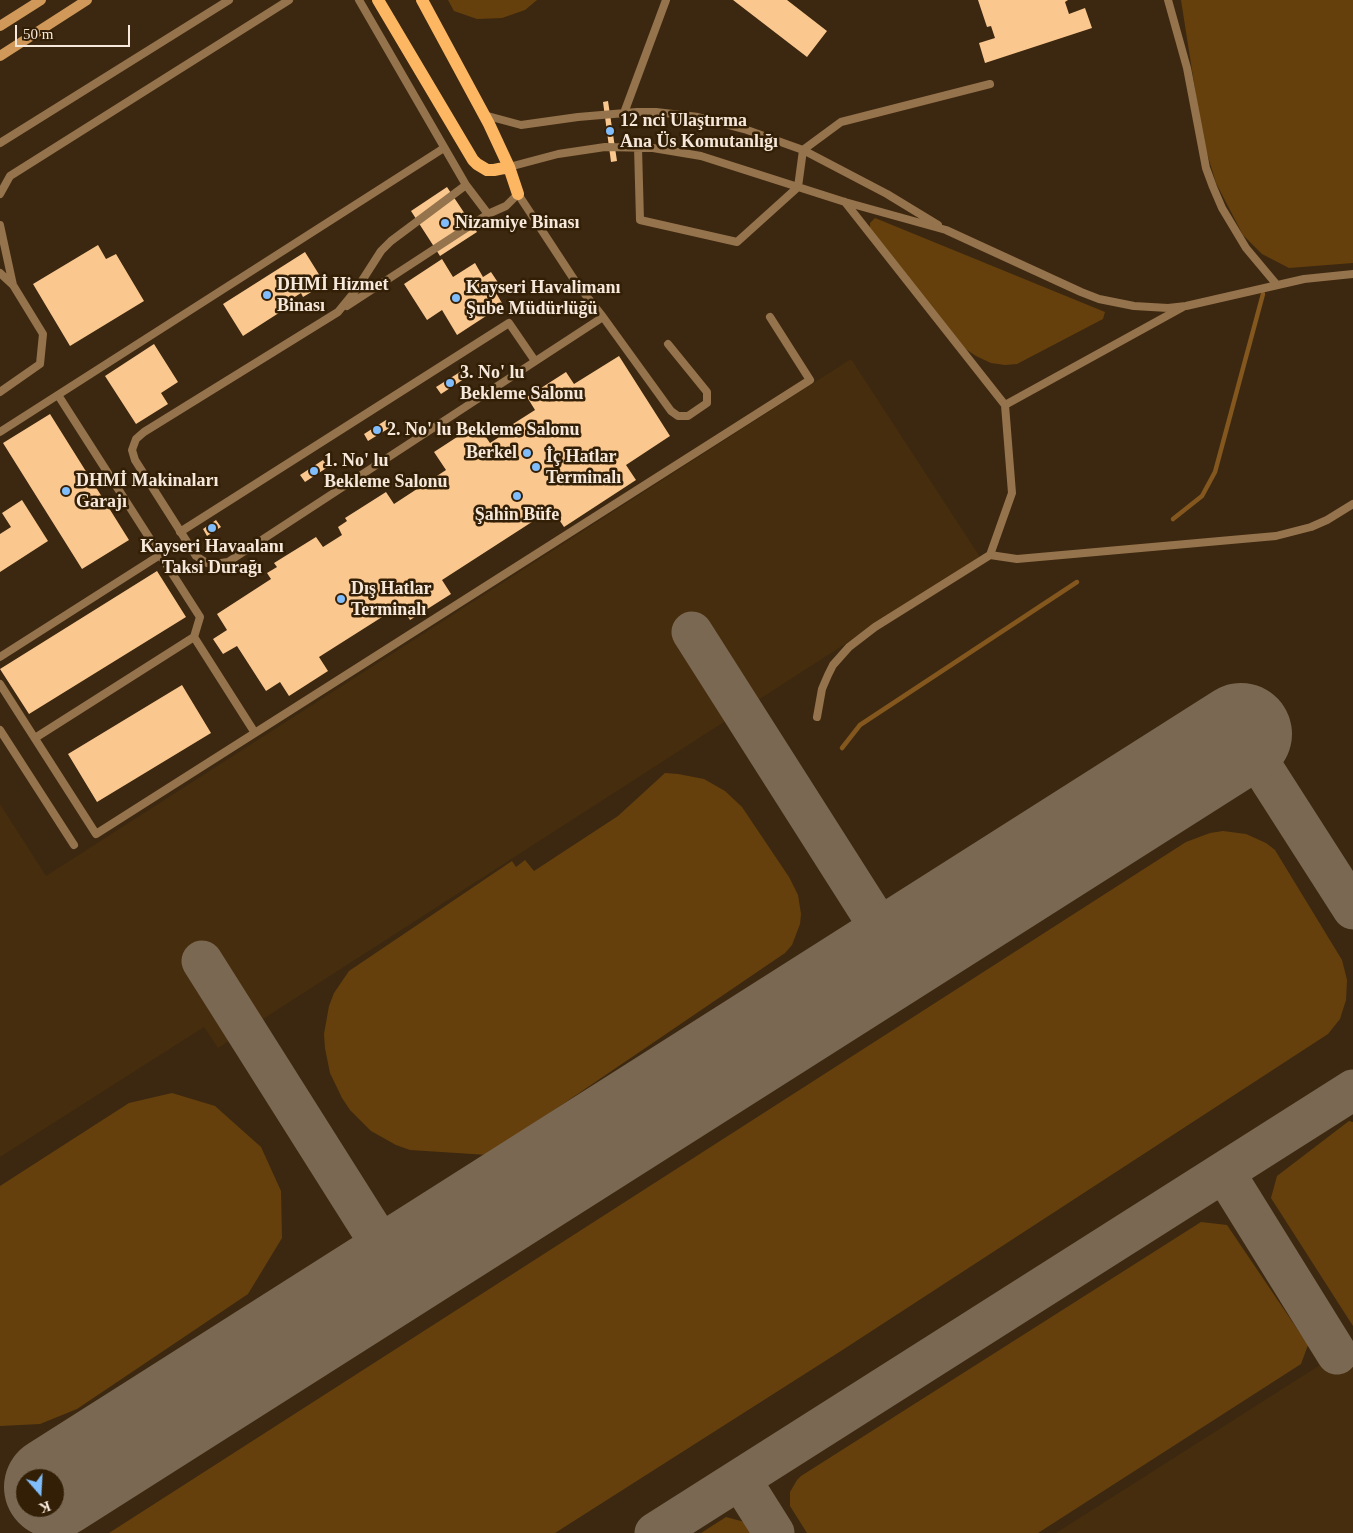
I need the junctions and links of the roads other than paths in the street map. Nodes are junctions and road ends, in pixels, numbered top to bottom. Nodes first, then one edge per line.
1 (41, 0) edge
2 (87, 0) edge
3 (229, 0) edge
4 (289, 0) edge
5 (359, 0) edge
6 (378, 0) edge
7 (422, 0) edge
8 (666, 0) edge
9 (1168, 0) edge
10 (0, 26) edge
11 (0, 56) edge
12 (990, 84) dead end
13 (624, 113) junction
14 (484, 115) junction
15 (0, 143) edge
16 (638, 147) junction
17 (444, 148) junction
18 (803, 150) junction
19 (509, 167) junction
20 (466, 185) junction
21 (798, 187) junction
22 (0, 194) edge
23 (518, 194) junction
24 (845, 202) junction
25 (488, 214) junction
26 (0, 225) edge
27 (946, 230) junction
28 (0, 273) edge
29 (1353, 274) edge
30 (13, 284) junction
31 (1277, 285) junction
32 (1186, 306) junction
33 (338, 312) junction
34 (603, 317) junction
35 (770, 317) dead end
36 (668, 344) dead end
37 (535, 361) junction
38 (0, 392) edge
39 (58, 396) junction
40 (1005, 405) junction
41 (0, 432) edge
42 (1353, 504) edge
43 (180, 532) junction
44 (160, 555) junction
45 (990, 555) junction
46 (194, 637) junction
47 (0, 658) edge
48 (0, 684) edge
49 (817, 717) dead end
50 (0, 730) edge
51 (255, 733) junction
52 (35, 738) junction
53 (74, 845) dead end

1 - 10 main road
2 - 11 main road
3 - 15 lane
4 - 22 lane
5 - 17 lane
6 - 19 main road
7 - 14 main road
8 - 13 lane
9 - 31 lane
12 - 18 lane
13 - 14 lane
13 - 18 lane
14 - 19 main road
16 - 19 lane
16 - 21 lane
16 - 21 lane
17 - 20 lane
17 - 39 lane
18 - 21 lane
18 - 27 lane
19 - 23 main road
20 - 25 lane
20 - 33 lane
21 - 24 lane
23 - 25 lane
23 - 34 lane
24 - 27 lane
24 - 40 lane
25 - 33 lane
26 - 30 lane
27 - 32 lane
28 - 30 lane
29 - 31 lane
30 - 38 lane
31 - 32 lane
32 - 40 lane
33 - 43 lane
34 - 36 lane
34 - 37 lane
35 - 51 lane
37 - 43 lane
37 - 43 lane
39 - 41 lane
39 - 44 lane
40 - 45 lane
42 - 45 lane
44 - 46 lane
44 - 47 lane
45 - 49 lane
46 - 51 lane
46 - 52 lane
48 - 52 lane
50 - 53 lane
51 - 52 lane

